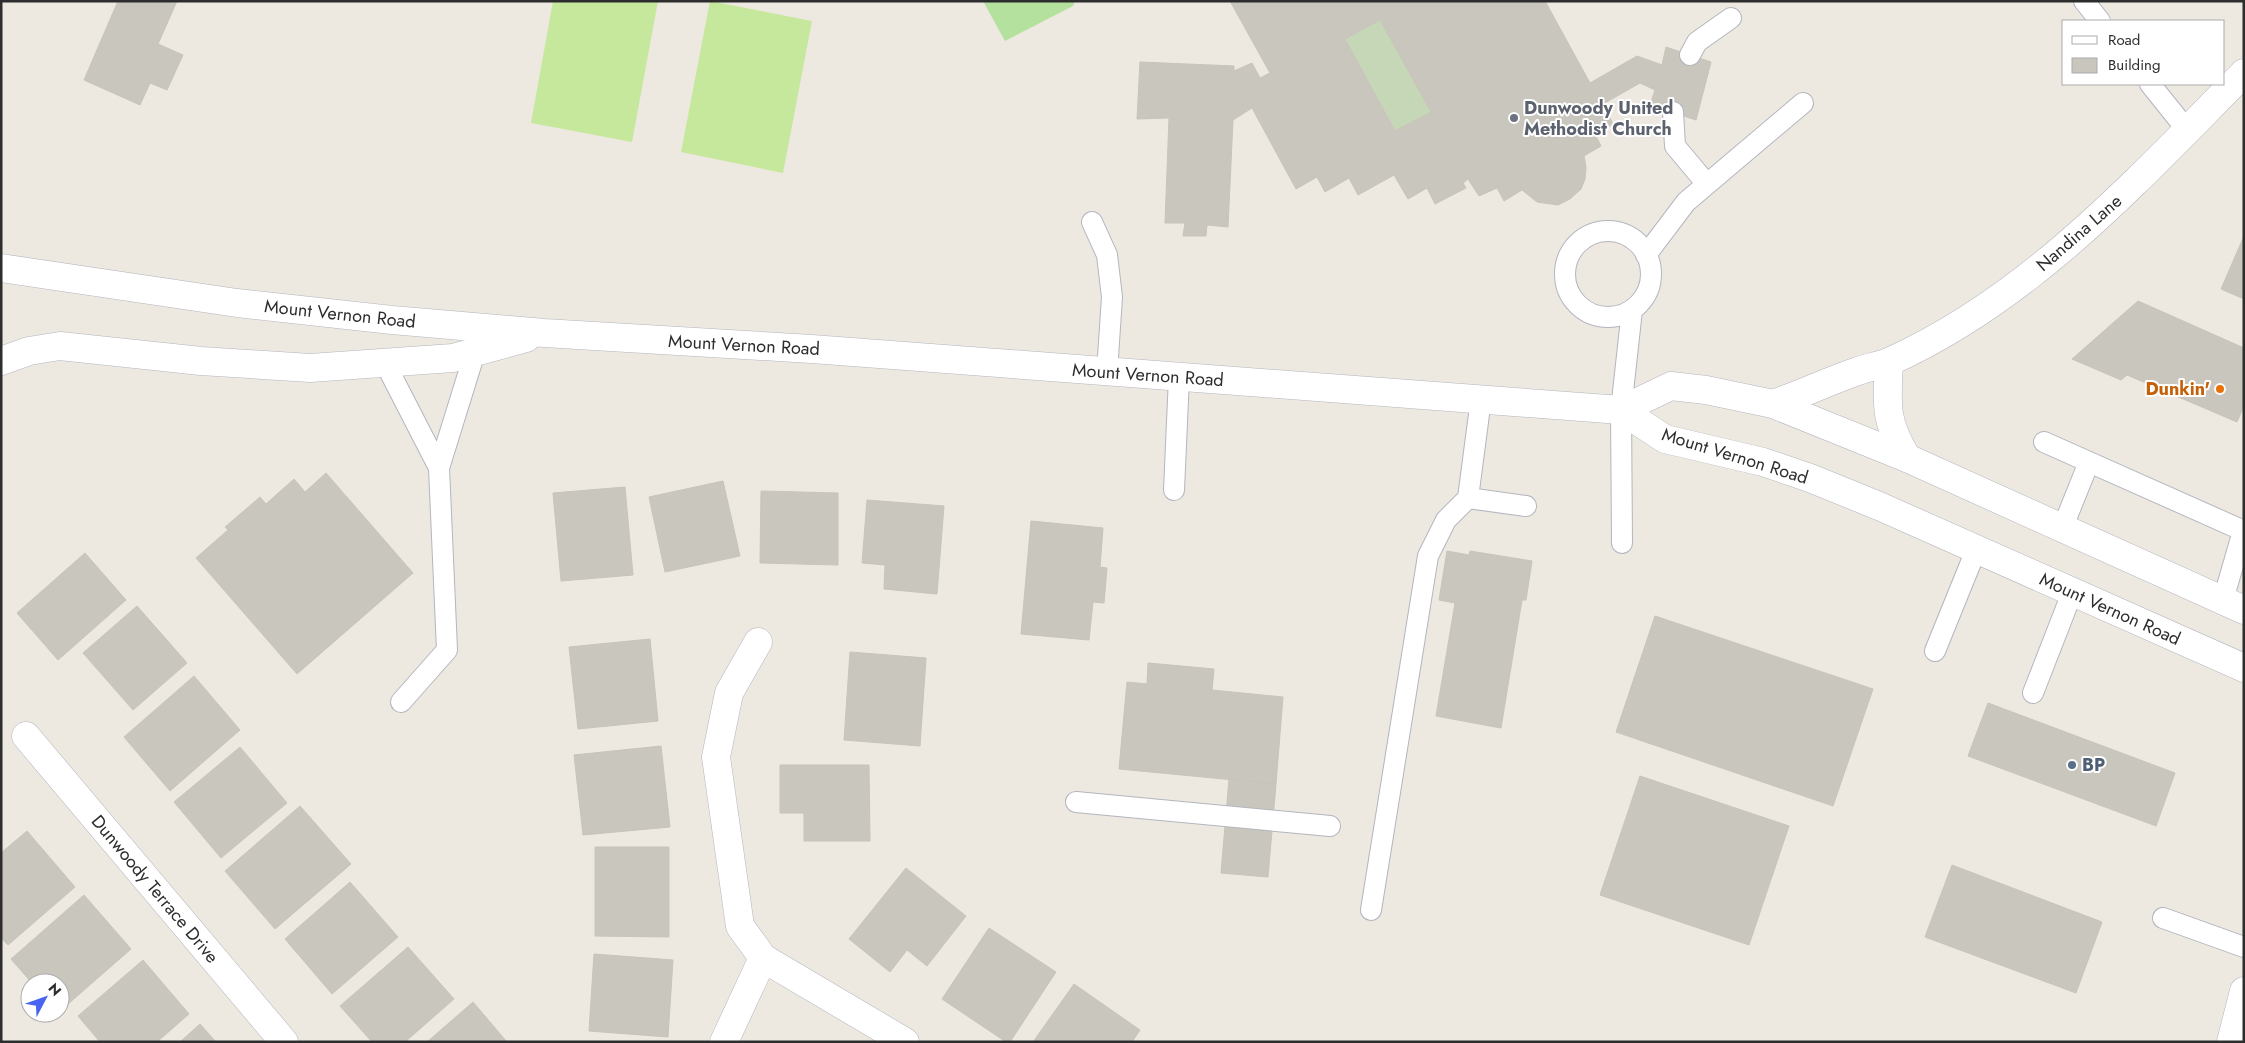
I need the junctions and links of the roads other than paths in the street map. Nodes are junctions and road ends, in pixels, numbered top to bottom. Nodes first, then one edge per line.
1 (2084, 1) edge
2 (1730, 18) dead end
3 (2099, 20) edge
4 (1690, 55) dead end
5 (2244, 72) edge
6 (2151, 85) edge
7 (1803, 103) dead end
8 (1673, 112) dead end
9 (2187, 130) junction
10 (1706, 183) junction
11 (1092, 222) dead end
12 (1646, 255) junction
13 (1, 268) edge
14 (1632, 310) junction
15 (544, 333) junction
16 (476, 352) junction
17 (1, 361) edge
18 (1889, 362) junction
19 (385, 363) junction
20 (1106, 372) junction
21 (1179, 377) junction
22 (1481, 399) junction
23 (1773, 404) junction
24 (1621, 410) junction
25 (2044, 442) dead end
26 (1907, 458) junction
27 (2089, 462) junction
28 (439, 468) junction
29 (1174, 490) dead end
30 (1468, 498) junction
31 (1526, 506) dead end
32 (2062, 529) junction
33 (2243, 531) edge
34 (1622, 543) dead end
35 (1976, 550) junction
36 (2072, 593) junction
37 (2233, 605) edge
38 (758, 642) dead end
39 (1935, 651) dead end
40 (2244, 668) edge
41 (2033, 693) dead end
42 (400, 702) dead end
43 (26, 736) dead end
44 (1076, 802) dead end
45 (1330, 826) dead end
46 (1372, 910) dead end
47 (2163, 918) dead end
48 (2244, 947) edge
49 (763, 958) junction
50 (2244, 991) edge
51 (284, 1042) edge
52 (724, 1042) edge
53 (905, 1042) edge
54 (2231, 1042) edge

1 - 3 lane
2 - 4 lane
5 - 9 main road, Nandina Lane
6 - 9 lane
7 - 10 lane
8 - 10 lane
9 - 18 main road, Nandina Lane
10 - 12 lane
11 - 20 lane
12 - 14 lane
12 - 14 lane
13 - 15 main road, Mount Vernon Road
14 - 24 lane
15 - 16 main road
15 - 20 main road, Mount Vernon Road
16 - 19 main road
16 - 28 lane
17 - 19 main road
18 - 23 main road, Nandina Lane
18 - 26 main road
19 - 28 lane
20 - 21 main road, Mount Vernon Road
21 - 22 main road, Mount Vernon Road
21 - 29 lane
22 - 24 main road, Mount Vernon Road
22 - 30 lane
23 - 24 main road
23 - 26 main road
24 - 34 lane
24 - 35 main road, Mount Vernon Road
25 - 27 lane
26 - 32 main road
27 - 32 lane
27 - 33 lane
28 - 42 lane
30 - 31 lane
30 - 46 lane
32 - 37 main road
33 - 37 lane
35 - 36 main road, Mount Vernon Road
35 - 39 lane
36 - 40 main road, Mount Vernon Road
36 - 41 lane
38 - 49 main road
43 - 51 main road, Dunwoody Terrace Drive
44 - 45 lane
47 - 48 lane
49 - 52 main road
49 - 53 main road
50 - 54 main road

